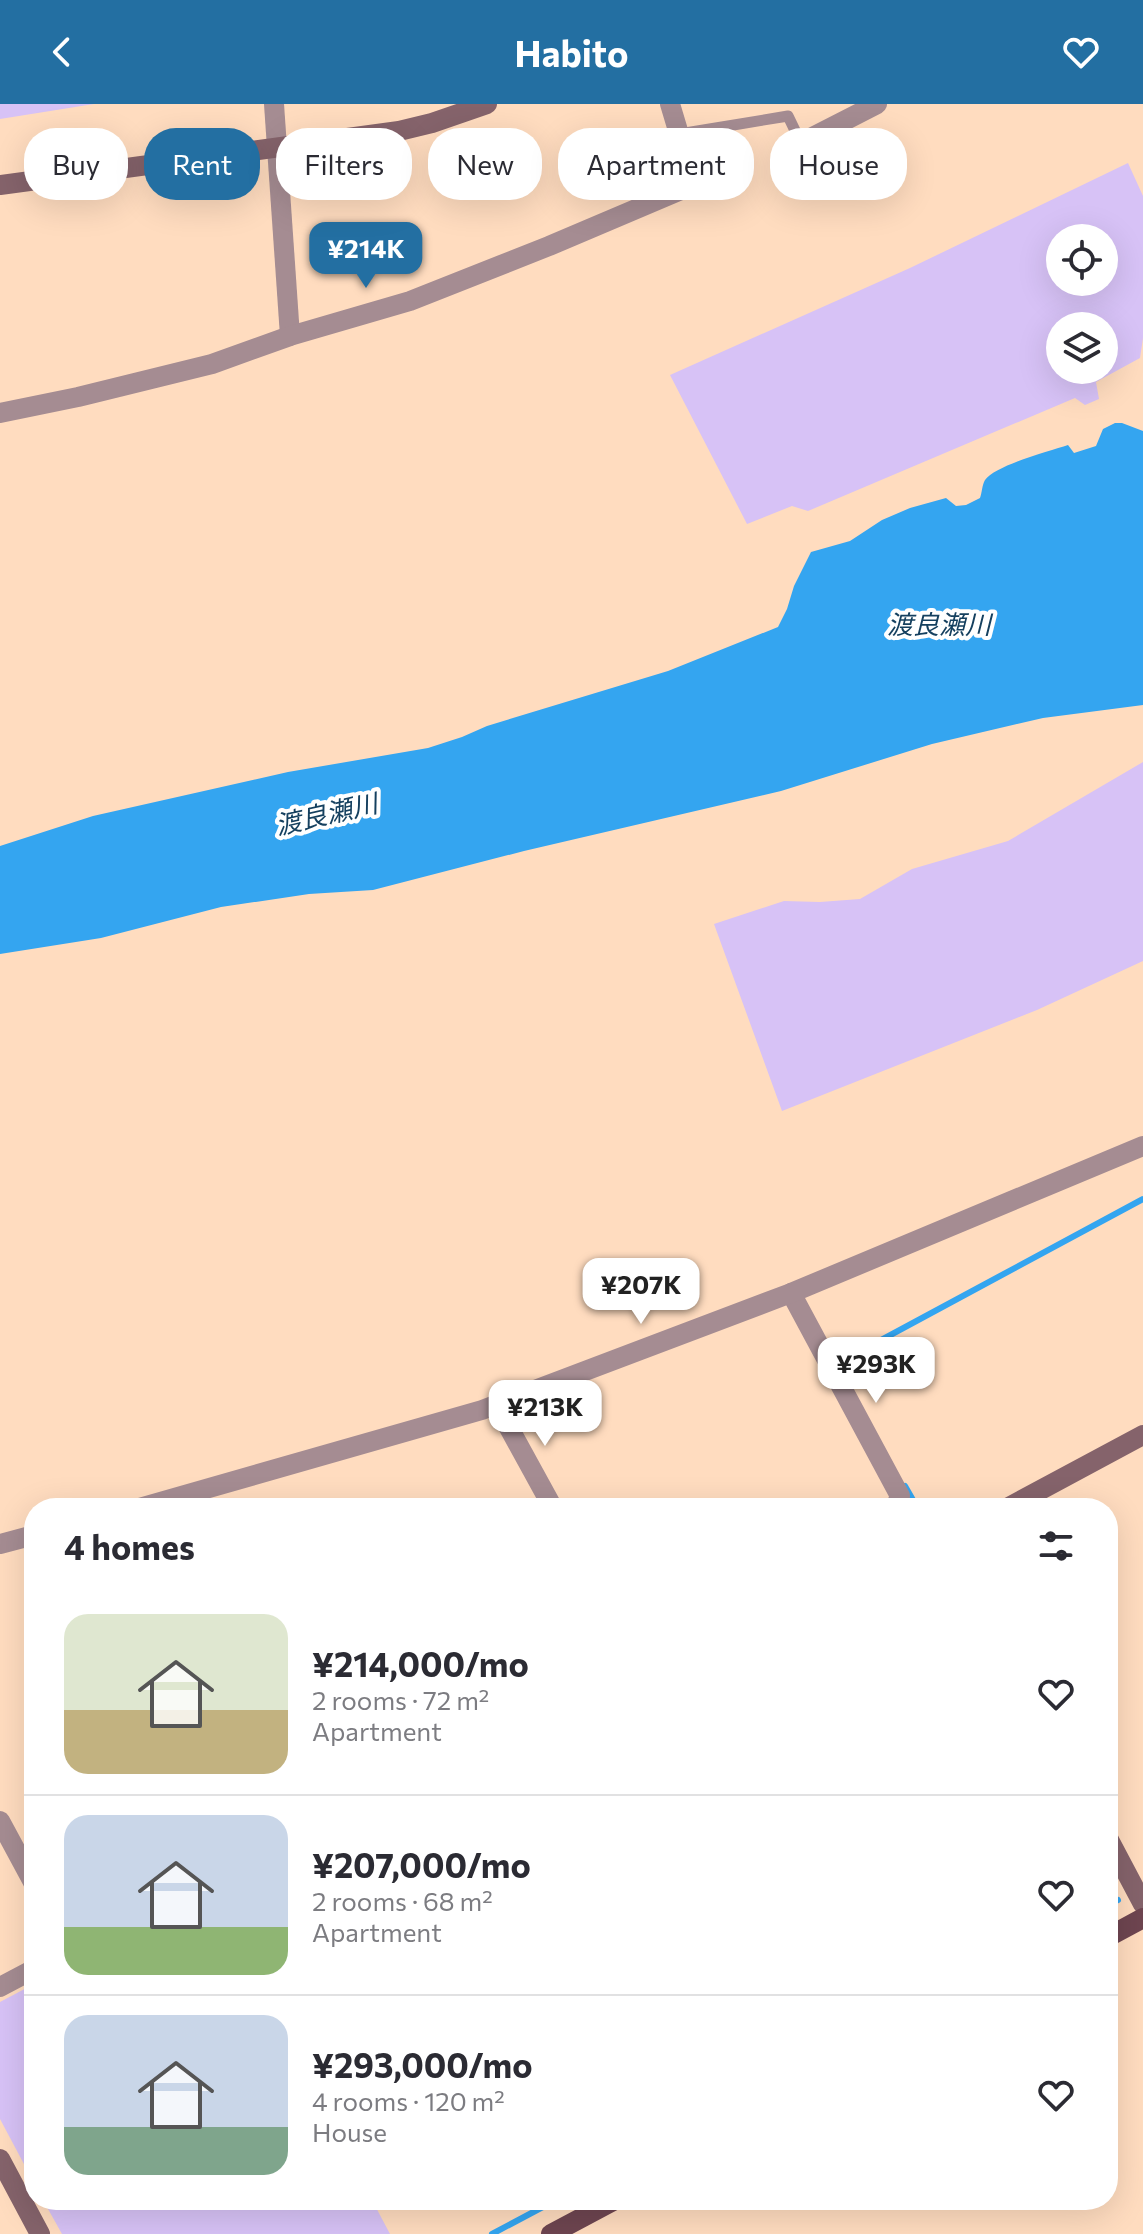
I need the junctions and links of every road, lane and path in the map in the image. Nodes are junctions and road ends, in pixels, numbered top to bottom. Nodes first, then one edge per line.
1 (274, 104) edge
2 (487, 104) edge
3 (670, 104) edge
4 (877, 104) edge
5 (411, 128) edge
6 (677, 128) edge
7 (715, 128) edge
8 (794, 128) edge
9 (830, 128) edge
10 (276, 132) edge
11 (276, 146) edge
12 (0, 185) edge
13 (281, 200) edge
14 (657, 200) edge
15 (290, 336) junction
16 (0, 413) edge
17 (1143, 1146) edge
18 (791, 1293) junction
19 (499, 1403) junction
20 (1143, 1435) edge
21 (202, 1498) edge
22 (548, 1498) edge
23 (899, 1498) edge
24 (1026, 1498) edge
25 (24, 1538) edge
26 (0, 1544) edge
27 (0, 1821) edge
28 (1118, 1857) edge
29 (24, 1865) edge
30 (1143, 1904) edge
31 (1143, 1918) edge
32 (1118, 1932) edge
33 (24, 1974) edge
34 (0, 1987) edge
35 (0, 2159) edge
36 (596, 2210) edge
37 (33, 2230) edge
38 (551, 2234) edge

1 - 10 street
2 - 5 street
3 - 6 street
4 - 9 street
7 - 8 lane
11 - 12 street
13 - 15 street
14 - 15 street
15 - 16 street
17 - 18 street
18 - 19 street
18 - 23 street
19 - 21 street
19 - 22 street
20 - 24 street
25 - 26 street
27 - 29 street
28 - 30 street
31 - 32 main road
33 - 34 street
35 - 37 street
36 - 38 main road

